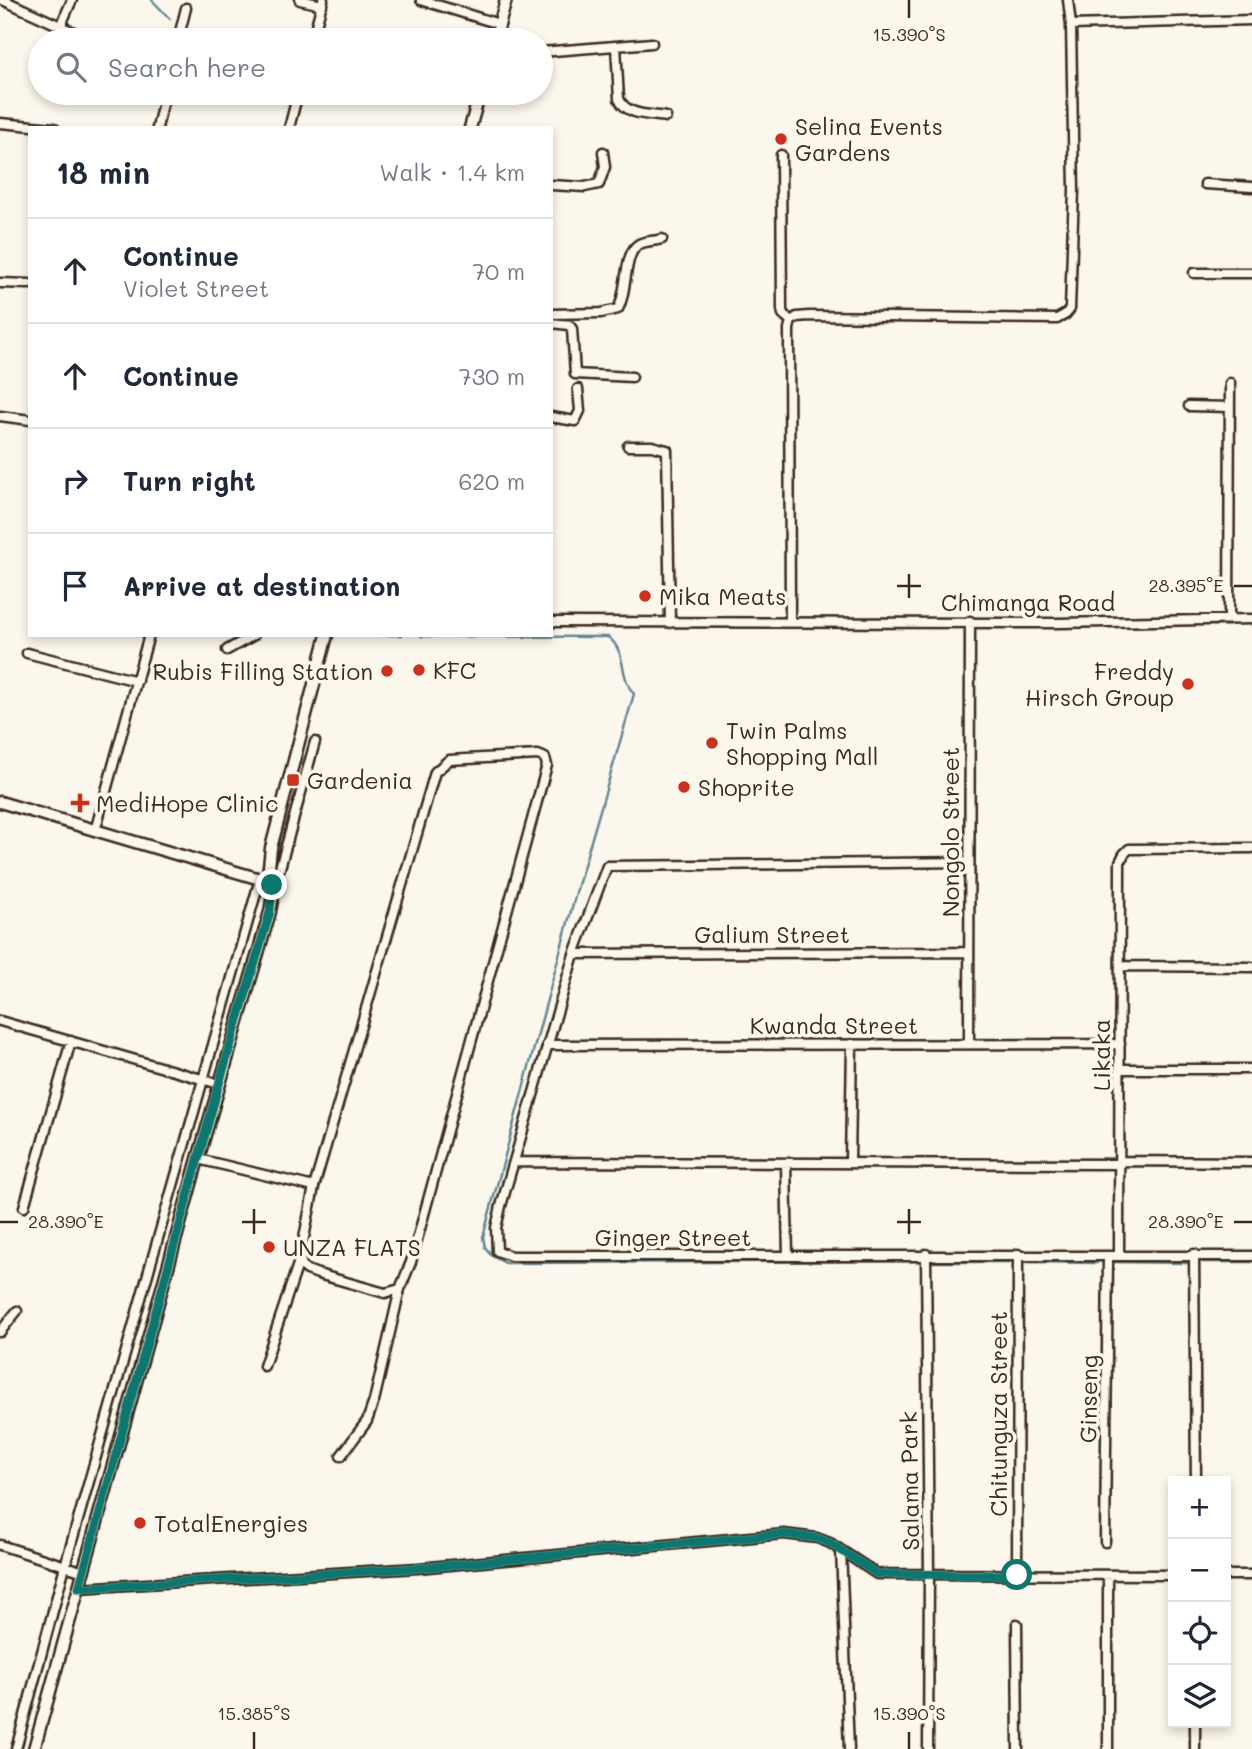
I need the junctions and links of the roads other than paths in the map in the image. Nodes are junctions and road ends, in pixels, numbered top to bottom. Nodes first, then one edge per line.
1 (3, 0) edge
2 (72, 0) edge
3 (300, 0) edge
4 (421, 0) edge
5 (506, 0) edge
6 (1068, 0) edge
7 (323, 3) edge
8 (186, 8) dead end
9 (1252, 20) edge
10 (499, 24) junction
11 (1071, 24) junction
12 (61, 25) junction
13 (67, 28) edge
14 (181, 28) edge
15 (315, 28) edge
16 (498, 28) edge
17 (652, 43) dead end
18 (617, 46) junction
19 (553, 51) edge
20 (162, 105) edge
21 (295, 105) edge
22 (477, 105) edge
23 (666, 117) dead end
24 (0, 123) edge
25 (32, 126) edge
26 (157, 126) edge
27 (290, 126) edge
28 (471, 126) edge
29 (603, 152) dead end
30 (781, 155) dead end
31 (1205, 184) dead end
32 (553, 185) edge
33 (1252, 187) edge
34 (662, 239) dead end
35 (1194, 273) dead end
36 (1252, 273) edge
37 (0, 283) edge
38 (28, 284) edge
39 (553, 314) edge
40 (792, 321) junction
41 (553, 323) edge
42 (632, 377) dead end
43 (1230, 383) dead end
44 (578, 389) dead end
45 (1189, 406) dead end
46 (1230, 407) junction
47 (0, 416) edge
48 (553, 417) edge
49 (28, 420) edge
50 (628, 446) dead end
51 (1252, 619) edge
52 (1229, 620) junction
53 (970, 621) junction
54 (553, 622) edge
55 (670, 622) junction
56 (790, 622) junction
57 (148, 637) edge
58 (251, 637) edge
59 (326, 637) edge
60 (228, 650) dead end
61 (27, 653) dead end
62 (137, 681) junction
63 (315, 742) dead end
64 (0, 802) edge
65 (95, 831) junction
66 (1252, 848) edge
67 (969, 863) junction
68 (264, 877) junction
69 (969, 952) junction
70 (574, 954) junction
71 (1121, 966) junction
72 (1252, 967) edge
73 (0, 1021) edge
74 (71, 1041) junction
75 (852, 1044) junction
76 (969, 1044) junction
77 (1120, 1044) junction
78 (547, 1045) junction
79 (1120, 1069) junction
80 (1252, 1069) edge
81 (204, 1080) junction
82 (219, 1084) junction
83 (198, 1159) junction
84 (514, 1162) junction
85 (1252, 1162) edge
86 (850, 1163) junction
87 (1120, 1163) junction
88 (786, 1164) junction
89 (314, 1187) junction
90 (24, 1207) dead end
91 (926, 1254) junction
92 (1018, 1254) junction
93 (1194, 1254) junction
94 (788, 1256) junction
95 (1108, 1256) junction
96 (1119, 1256) junction
97 (1252, 1256) edge
98 (300, 1258) junction
99 (401, 1289) junction
100 (17, 1311) dead end
101 (0, 1332) edge
102 (129, 1339) junction
103 (147, 1345) junction
104 (264, 1366) dead end
105 (341, 1456) dead end
106 (1196, 1476) edge
107 (1105, 1542) dead end
108 (0, 1545) edge
109 (841, 1549) junction
110 (65, 1566) junction
111 (84, 1572) junction
112 (1017, 1575) junction
113 (1108, 1575) junction
114 (1168, 1575) edge
115 (1231, 1575) edge
116 (1252, 1575) edge
117 (929, 1576) junction
118 (79, 1588) junction
119 (1017, 1624) dead end
120 (1195, 1728) edge
121 (16, 1749) edge
122 (34, 1749) edge
123 (849, 1749) edge
124 (928, 1749) edge
125 (1018, 1749) edge
126 (1108, 1749) edge
127 (1195, 1749) edge

1 - 12 street
2 - 12 street
3 - 7 street
4 - 10 street
5 - 10 main road
6 - 11 street
7 - 15 street
8 - 14 street
9 - 11 street
10 - 16 main road
11 - 40 street
12 - 13 street
17 - 18 street
18 - 19 street
18 - 23 street
20 - 26 street
21 - 27 street
22 - 28 main road
24 - 25 street
29 - 32 street
30 - 40 street
31 - 33 street
34 - 39 street
35 - 36 street
37 - 38 street
40 - 56 street
41 - 42 street
43 - 46 street
44 - 48 street
45 - 46 street
46 - 52 street
47 - 49 street
50 - 55 street
51 - 52 street, Chimanga Road
52 - 53 street, Chimanga Road
53 - 56 street, Chimanga Road
53 - 67 street, Nongolo Street
54 - 55 street, Chimanga Road
55 - 56 street, Chimanga Road
57 - 62 street
58 - 60 street
59 - 68 main road
61 - 62 street
62 - 65 street
63 - 68 street
64 - 65 main road
65 - 68 main road
66 - 71 street, Likaka
67 - 69 street, Nongolo Street
67 - 70 street, Ginger Street
68 - 81 street
68 - 82 main road
69 - 70 street, Galium Street
69 - 76 street, Nongolo Street
70 - 78 street, Ginger Street
71 - 72 street
71 - 77 street, Likaka
73 - 74 street
74 - 81 street
74 - 90 street
75 - 76 street, Kwanda Street
75 - 78 street, Kwanda Street
75 - 86 street
76 - 77 street, Kwanda Street
77 - 79 street, Likaka
78 - 84 street, Ginger Street
79 - 80 street
79 - 87 street, Likaka
81 - 82 street
81 - 102 street
82 - 83 main road
83 - 89 street
83 - 103 main road
84 - 88 street
84 - 94 street, Ginger Street
85 - 87 street
86 - 87 street
86 - 88 street
87 - 96 street, Likaka
88 - 94 street
89 - 98 street
89 - 99 street
91 - 92 street, Ginger Street
91 - 94 street, Ginger Street
91 - 117 street, Salama Park
92 - 95 street, Ginger Street
92 - 112 street, Chitunguza Street
93 - 96 street, Ginger Street
93 - 97 street, Ginger Street
93 - 106 street
95 - 96 street, Ginger Street
95 - 107 street, Ginseng
98 - 99 street
98 - 104 street
99 - 105 street
100 - 101 street
102 - 103 street
102 - 110 street
103 - 111 main road
108 - 110 street
109 - 117 street
109 - 118 street
109 - 123 street
110 - 111 street
110 - 121 street
111 - 118 main road
112 - 113 street
112 - 117 street
113 - 114 street
113 - 126 street
115 - 116 street
117 - 124 street, Salama Park
118 - 122 main road
119 - 125 street
120 - 127 street

